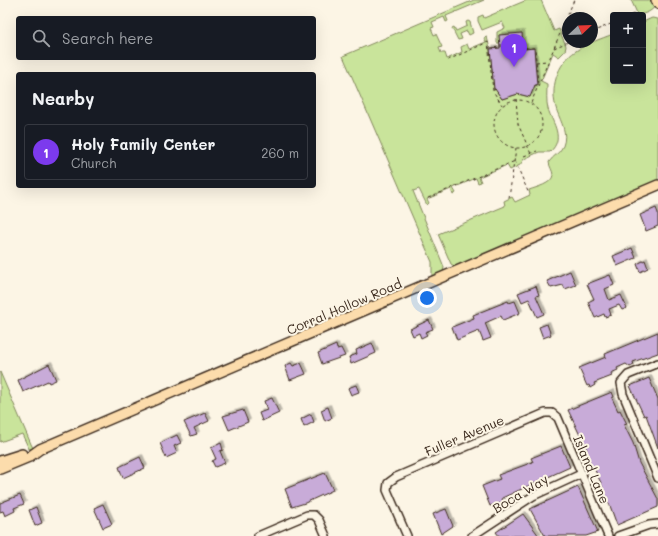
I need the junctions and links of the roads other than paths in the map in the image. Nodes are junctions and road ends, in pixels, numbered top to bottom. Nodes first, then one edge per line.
1 (656, 0) edge
2 (658, 4) edge
3 (658, 185) edge
4 (658, 363) edge
5 (552, 413) joint
6 (40, 450) junction
7 (0, 461) edge
8 (0, 469) edge
9 (581, 474) junction
10 (658, 478) edge
11 (658, 524) edge
12 (258, 536) edge
13 (326, 536) edge
14 (407, 536) edge
15 (472, 536) edge
16 (608, 536) edge
17 (618, 536) edge

1 - 2 main road
3 - 6 main road, Corral Hollow Road
4 - 10 street
5 - 9 street, Island Lane
5 - 14 street, Fuller Avenue
6 - 7 main road, Corral Hollow Road
6 - 8 main road, Corral Hollow Road
9 - 15 street, Boca Way
9 - 16 street, Island Lane
11 - 17 street
12 - 13 street

